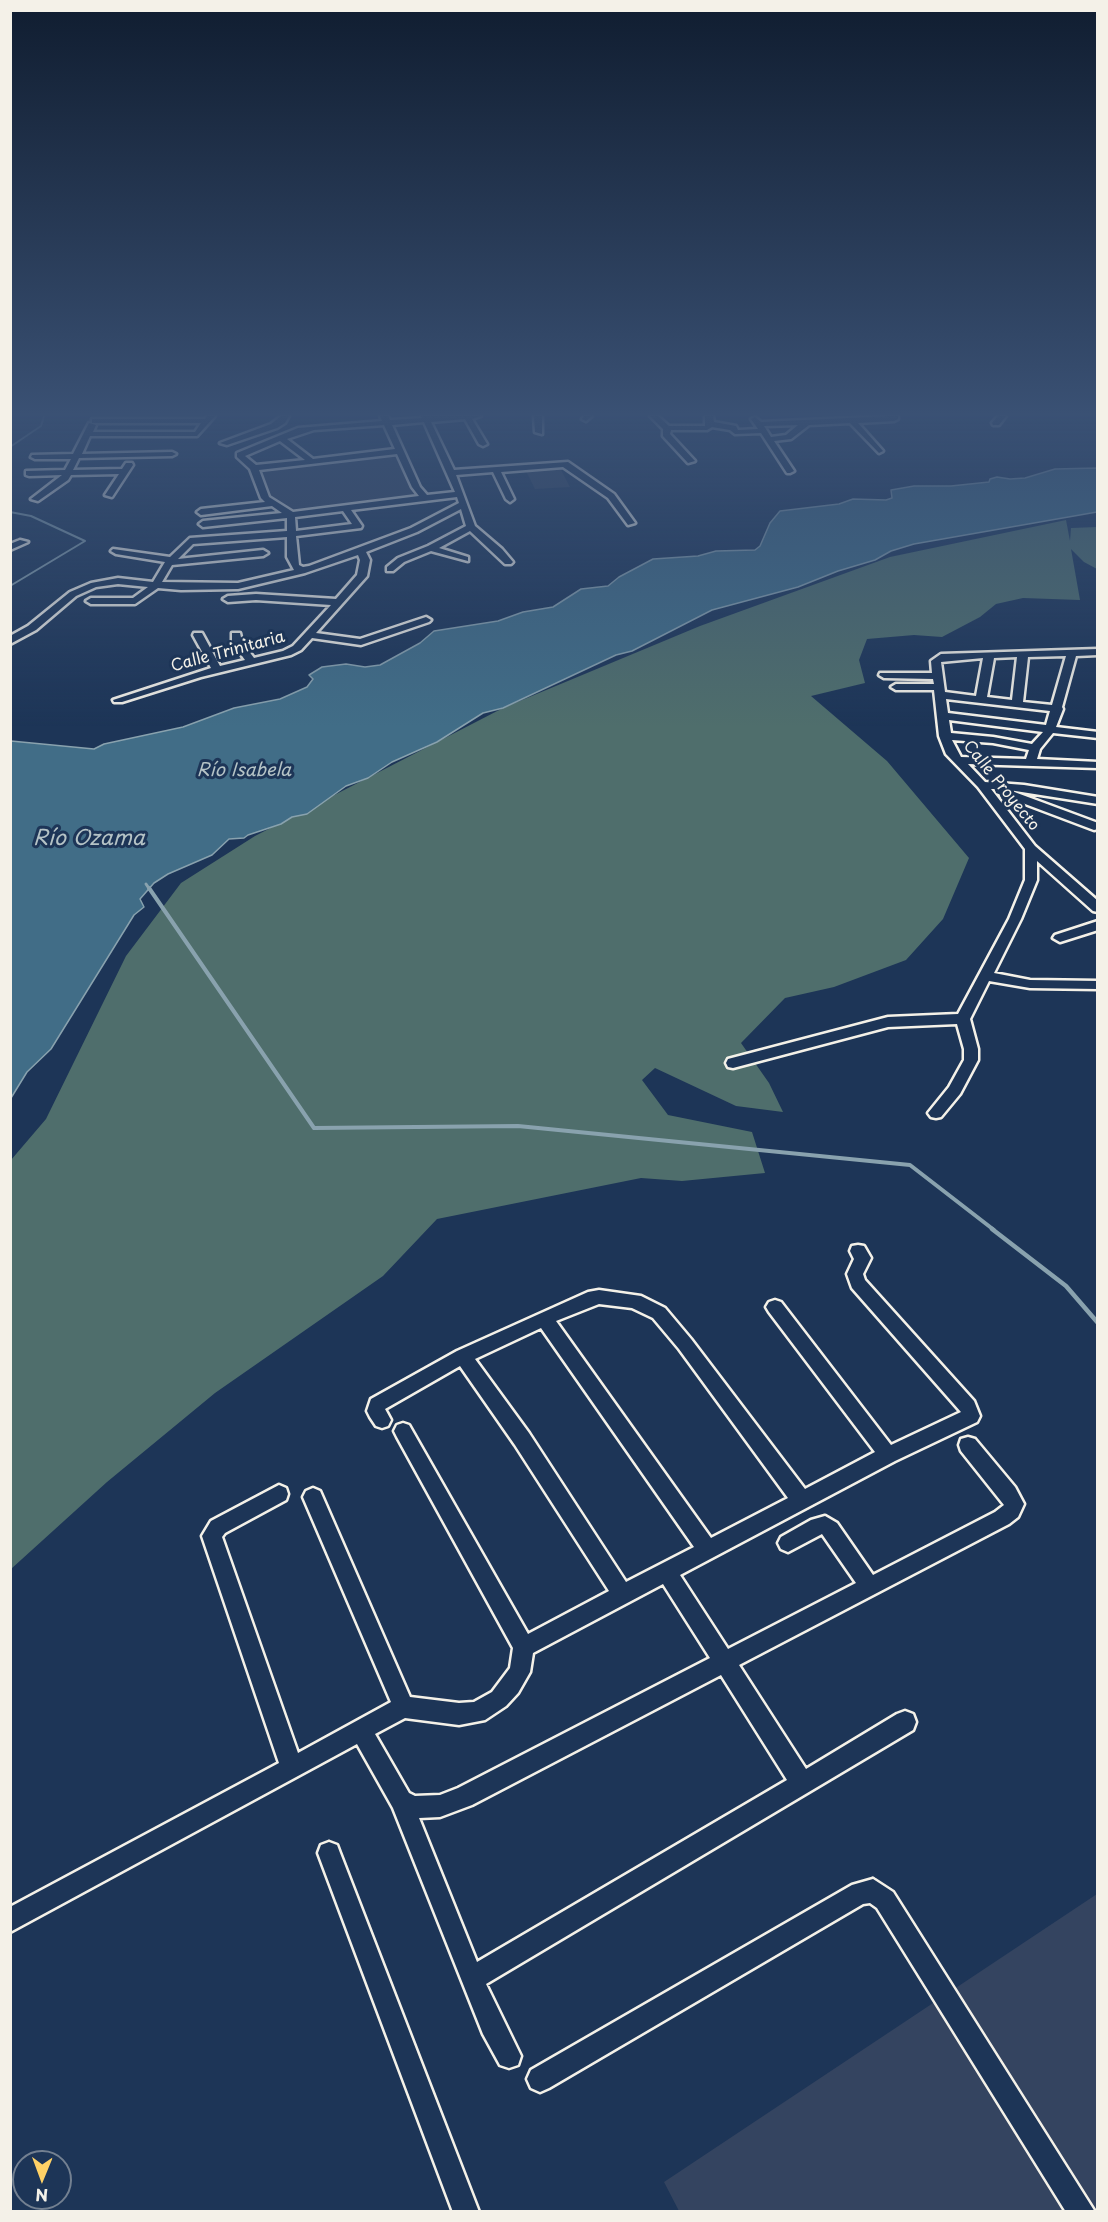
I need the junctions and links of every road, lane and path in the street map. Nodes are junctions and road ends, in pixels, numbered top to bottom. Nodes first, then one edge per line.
1 (245, 520) edge
2 (291, 520) edge
3 (355, 520) edge
4 (437, 520) edge
5 (469, 520) edge
6 (629, 520) edge
7 (631, 523) dead end
8 (203, 524) dead end
9 (471, 526) junction
10 (290, 533) junction
11 (232, 537) junction
12 (23, 542) dead end
13 (10, 547) edge
14 (431, 548) junction
15 (116, 551) dead end
16 (361, 551) junction
17 (263, 554) dead end
18 (232, 557) junction
19 (465, 559) dead end
20 (171, 562) junction
21 (508, 562) dead end
22 (390, 569) dead end
23 (302, 571) junction
24 (156, 585) junction
25 (228, 599) dead end
26 (91, 601) dead end
27 (336, 602) junction
28 (426, 620) dead end
29 (312, 634) junction
30 (198, 635) dead end
31 (236, 635) dead end
32 (10, 641) edge
33 (1072, 652) junction
34 (1098, 652) edge
35 (1023, 654) junction
36 (988, 655) junction
37 (252, 662) junction
38 (217, 670) junction
39 (884, 675) dead end
40 (940, 686) junction
41 (896, 687) dead end
42 (981, 699) junction
43 (118, 700) dead end
44 (1017, 704) junction
45 (1058, 709) junction
46 (943, 716) junction
47 (1050, 730) junction
48 (1098, 735) edge
49 (945, 736) junction
50 (1035, 748) junction
51 (958, 760) junction
52 (1031, 761) junction
53 (1098, 765) edge
54 (986, 785) junction
55 (1098, 801) edge
56 (1094, 826) dead end
57 (1031, 849) junction
58 (1098, 908) edge
59 (1098, 925) edge
60 (1060, 938) dead end
61 (985, 976) junction
62 (1098, 985) edge
63 (963, 1019) junction
64 (733, 1063) dead end
65 (936, 1113) dead end
66 (858, 1251) dead end
67 (775, 1307) dead end
68 (544, 1318) junction
69 (463, 1356) junction
70 (382, 1420) dead end
71 (403, 1431) dead end
72 (968, 1445) dead end
73 (888, 1455) junction
74 (279, 1494) dead end
75 (313, 1497) dead end
76 (802, 1501) junction
77 (788, 1543) dead end
78 (708, 1550) junction
79 (667, 1572) junction
80 (870, 1587) junction
81 (623, 1595) junction
82 (524, 1647) junction
83 (725, 1662) junction
84 (404, 1707) junction
85 (905, 1722) dead end
86 (361, 1731) junction
87 (292, 1768) junction
88 (802, 1783) junction
89 (401, 1801) junction
90 (329, 1853) dead end
91 (10, 1920) edge
92 (472, 1979) junction
93 (509, 2056) dead end
94 (540, 2079) dead end
95 (466, 2211) edge
96 (1082, 2211) edge

1 - 8 street
2 - 10 street
3 - 10 street
4 - 16 street
5 - 9 street
6 - 7 street
9 - 14 street
9 - 21 street
10 - 11 street
10 - 23 street
11 - 18 street
11 - 20 street
12 - 13 street
14 - 19 street
14 - 22 street
15 - 20 street
16 - 23 street
16 - 27 street, Calle Trinitaria
17 - 18 street
18 - 20 street
20 - 24 street
23 - 24 street
24 - 26 street
24 - 32 street
25 - 27 street
27 - 29 street, Calle Trinitaria
28 - 29 street
29 - 37 street, Calle Trinitaria
30 - 38 street
31 - 37 street
33 - 34 street
33 - 35 street
33 - 45 street
35 - 36 street
35 - 44 street
36 - 40 street, Calle Proyecto
36 - 42 street
37 - 38 street, Calle Trinitaria
38 - 43 street, Calle Trinitaria
39 - 40 street
40 - 41 street
40 - 42 street
40 - 46 street, Calle Proyecto
42 - 44 street
44 - 45 street
45 - 47 street
46 - 47 street
46 - 49 street, Calle Proyecto
47 - 48 street
47 - 50 street
49 - 50 street
49 - 51 street, Calle Proyecto
50 - 52 street
51 - 52 street
51 - 54 street, Calle Proyecto
52 - 53 street
54 - 55 street
54 - 56 street
54 - 57 street, Calle Proyecto
57 - 58 street, Calle Proyecto
57 - 61 street
59 - 60 street
61 - 62 street
61 - 63 street
63 - 64 street
63 - 65 street
66 - 73 street
67 - 73 street
68 - 69 street
68 - 76 street
68 - 78 street
69 - 70 street
69 - 81 street
71 - 82 street
72 - 80 street
73 - 76 street
74 - 87 street
75 - 84 street
76 - 78 street
77 - 80 street
78 - 79 street
79 - 81 street
79 - 83 street
80 - 83 street
81 - 82 street
82 - 84 street
83 - 88 street
83 - 89 street
84 - 86 street
85 - 88 street
86 - 87 street
86 - 89 street
87 - 91 street
88 - 92 street
89 - 92 street
90 - 95 street
92 - 93 street
94 - 96 street

